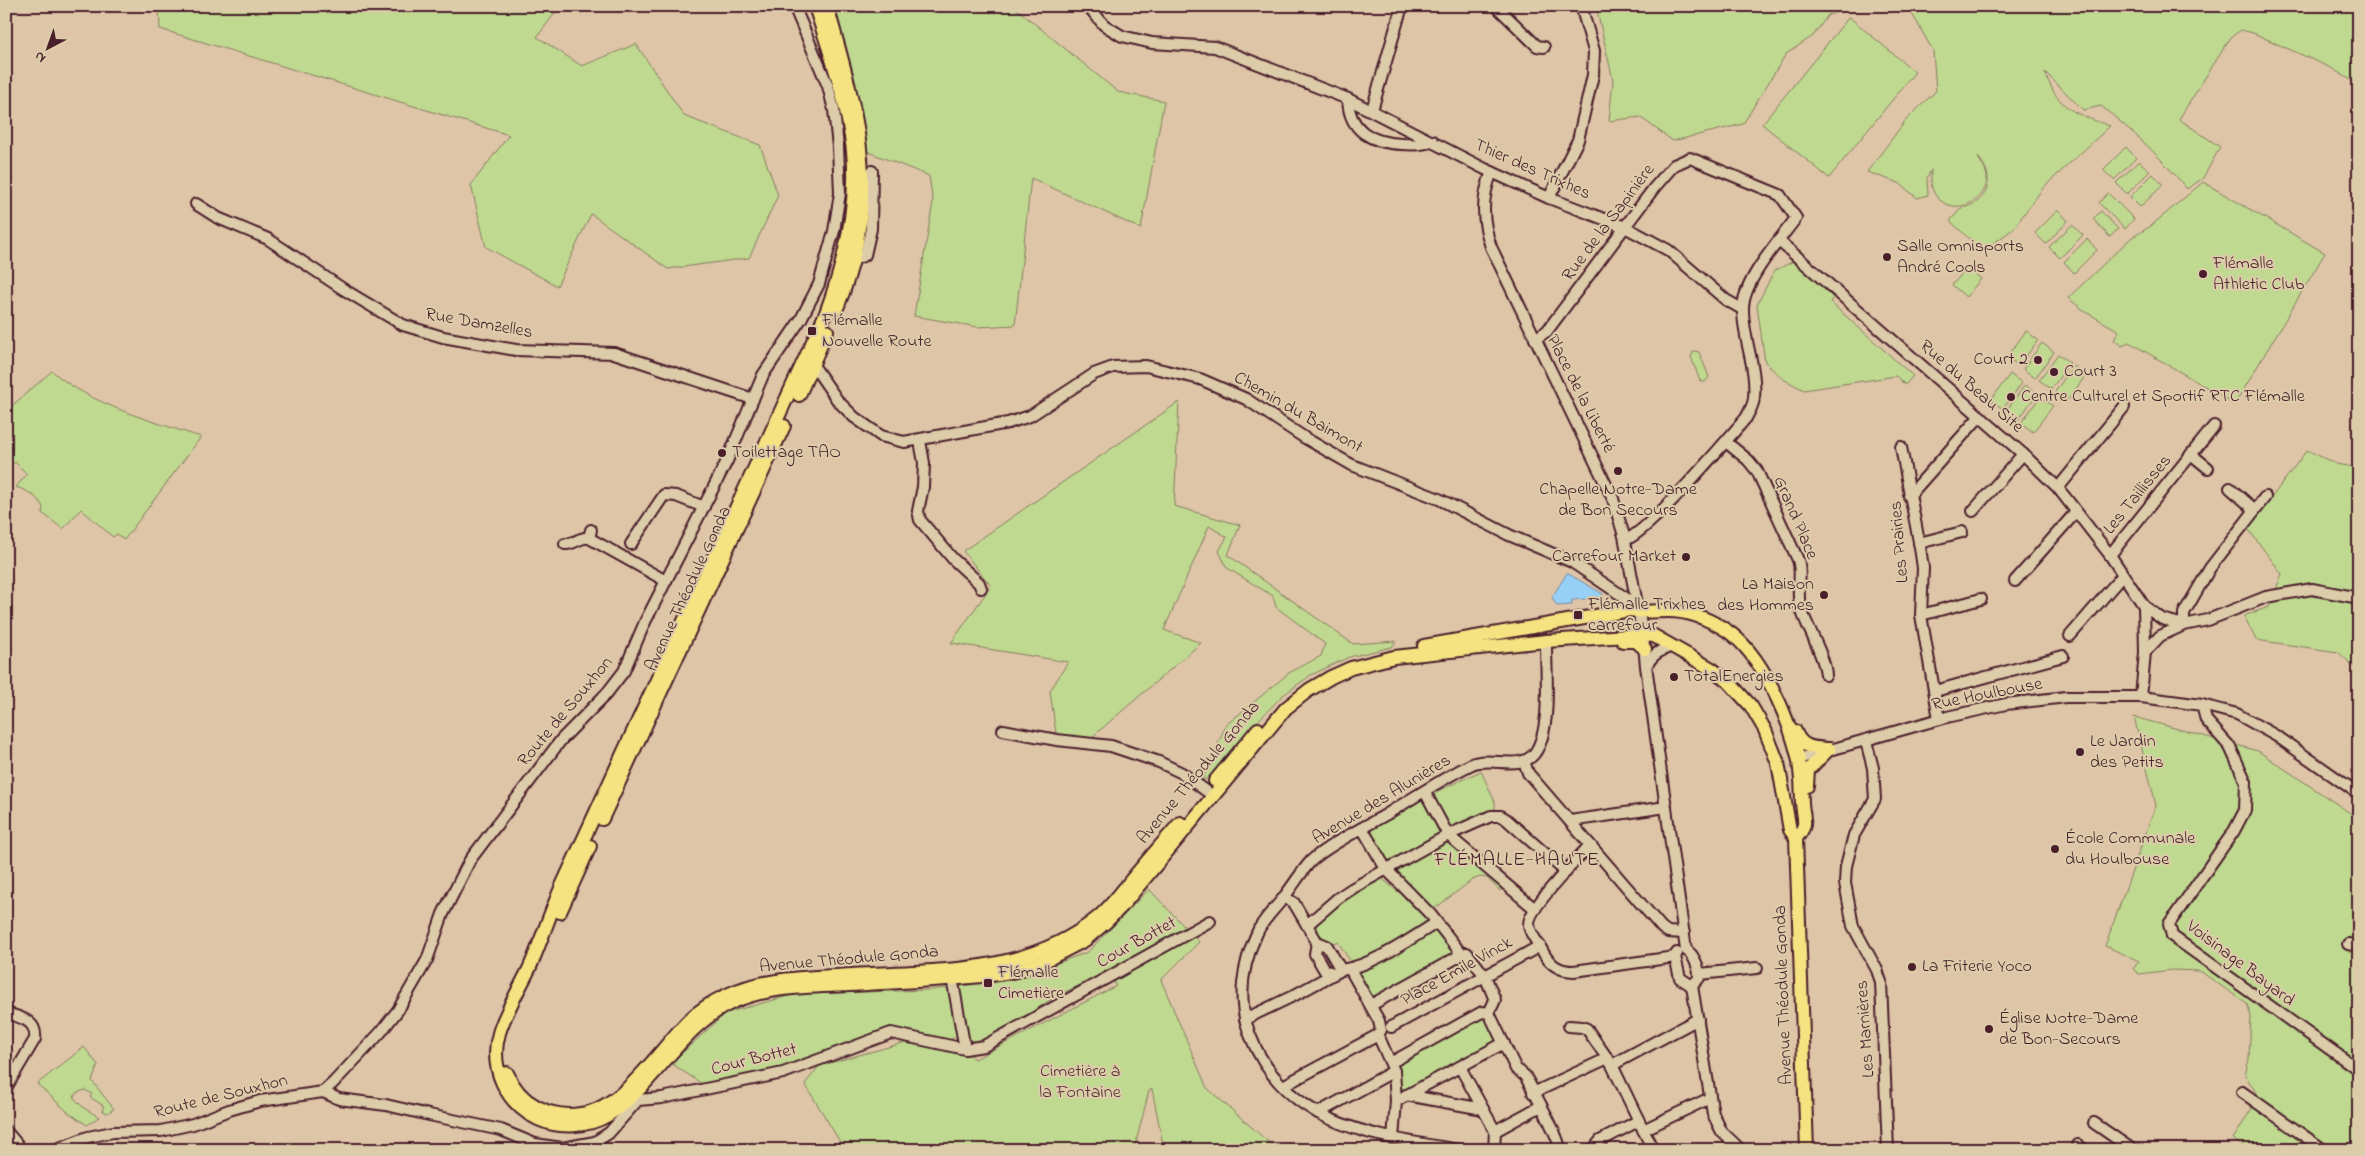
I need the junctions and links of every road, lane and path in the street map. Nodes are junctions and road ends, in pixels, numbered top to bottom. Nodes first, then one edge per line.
1 (794, 6) edge
2 (815, 6) edge
3 (827, 6) edge
4 (1088, 6) edge
5 (1402, 6) edge
6 (1496, 6) edge
7 (1581, 6) edge
8 (1544, 47) dead end
9 (832, 60) junction
10 (828, 86) junction
11 (1348, 99) junction
12 (1372, 110) junction
13 (1433, 141) junction
14 (872, 172) dead end
15 (1492, 172) junction
16 (1550, 198) junction
17 (196, 204) dead end
18 (1625, 227) junction
19 (1779, 241) junction
20 (850, 257) junction
21 (1742, 308) junction
22 (1534, 339) junction
23 (809, 363) junction
24 (753, 400) junction
25 (2124, 407) dead end
26 (1980, 416) junction
27 (2214, 426) dead end
28 (920, 441) junction
29 (1726, 442) junction
30 (1901, 446) dead end
31 (2022, 454) junction
32 (2192, 454) junction
33 (2208, 468) dead end
34 (2058, 488) junction
35 (2230, 488) dead end
36 (1909, 496) junction
37 (2265, 497) dead end
38 (704, 507) junction
39 (2254, 510) junction
40 (1973, 511) dead end
41 (2076, 512) junction
42 (1962, 532) dead end
43 (1625, 540) junction
44 (1919, 543) junction
45 (565, 544) dead end
46 (631, 544) dead end
47 (2110, 555) junction
48 (2122, 576) junction
49 (666, 580) junction
50 (2015, 581) dead end
51 (981, 588) dead end
52 (1620, 594) junction
53 (2359, 598) edge
54 (1981, 599) dead end
55 (2144, 606) junction
56 (1638, 607) junction
57 (1616, 612) junction
58 (1921, 615) junction
59 (2184, 625) junction
60 (1643, 634) junction
61 (2070, 636) dead end
62 (1546, 646) junction
63 (1673, 646) junction
64 (1644, 649) junction
65 (2145, 652) junction
66 (1433, 653) junction
67 (2063, 656) dead end
68 (1646, 666) junction
69 (1826, 675) dead end
70 (1935, 691) junction
71 (1773, 693) junction
72 (2142, 697) junction
73 (2202, 704) junction
74 (1940, 719) junction
75 (1003, 730) dead end
76 (1769, 739) junction
77 (1866, 741) junction
78 (1829, 749) junction
79 (1798, 759) junction
80 (1524, 761) junction
81 (1782, 778) junction
82 (1425, 792) junction
83 (1210, 794) junction
84 (2359, 794) edge
85 (1666, 807) junction
86 (1805, 813) junction
87 (1570, 821) junction
88 (1362, 828) junction
89 (1448, 835) junction
90 (1796, 838) junction
91 (1590, 845) junction
92 (1386, 869) junction
93 (1566, 872) junction
94 (1284, 897) junction
95 (1536, 909) junction
96 (1210, 921) dead end
97 (1307, 925) junction
98 (1439, 927) junction
99 (1684, 933) junction
100 (2348, 944) dead end
101 (1540, 946) junction
102 (2359, 946) edge
103 (1686, 950) junction
104 (1460, 954) junction
105 (1675, 957) junction
106 (1757, 968) dead end
107 (1342, 970) junction
108 (952, 974) junction
109 (1700, 974) junction
110 (1485, 976) junction
111 (1692, 986) junction
112 (1371, 1005) junction
113 (6, 1013) edge
114 (1489, 1013) junction
115 (1245, 1019) junction
116 (1698, 1019) junction
117 (1569, 1026) dead end
118 (1391, 1027) dead end
119 (1378, 1035) junction
120 (1504, 1043) junction
121 (965, 1049) junction
122 (1610, 1062) junction
123 (1393, 1067) junction
124 (1460, 1067) junction
125 (2359, 1070) edge
126 (1283, 1086) junction
127 (6, 1088) edge
128 (323, 1092) junction
129 (1533, 1092) junction
130 (2242, 1092) dead end
131 (1406, 1095) junction
132 (1710, 1098) junction
133 (1396, 1101) junction
134 (1541, 1106) junction
135 (1483, 1109) junction
136 (1318, 1112) junction
137 (1638, 1120) junction
138 (2094, 1123) dead end
139 (1643, 1130) junction
140 (6, 1131) edge
141 (1495, 1131) junction
142 (1393, 1139) junction
143 (57, 1149) edge
144 (22, 1150) edge
145 (1460, 1150) edge
146 (1494, 1150) edge
147 (1560, 1150) edge
148 (1594, 1150) edge
149 (1653, 1150) edge
150 (1741, 1150) edge
151 (1807, 1150) edge
152 (1888, 1150) edge
153 (2133, 1150) edge
154 (2324, 1150) edge

1 - 10 street, Route de Souxhon
2 - 9 main road, Avenue Théodule Gonda
3 - 20 main road, Avenue Théodule Gonda
4 - 11 street, Thier des Trixhes
5 - 12 street
6 - 8 street
7 - 16 street
9 - 10 street
9 - 20 main road, Avenue Théodule Gonda
10 - 24 street, Route de Souxhon
11 - 12 street, Thier des Trixhes
11 - 13 street
12 - 13 street, Thier des Trixhes
13 - 15 street, Thier des Trixhes
14 - 20 street, Avenue Théodule Gonda
15 - 16 street, Thier des Trixhes
15 - 22 street, Place de la Liberté
16 - 18 street, Thier des Trixhes
17 - 24 street, Rue Damzelles
18 - 19 street, Rue de la Sapinière
18 - 21 street, Thier des Trixhes
18 - 22 street, Rue de la Sapinière
19 - 21 street
19 - 26 street, Rue du Beau Site
20 - 23 main road, Avenue Théodule Gonda
21 - 29 street
22 - 43 street, Place de la Liberté
23 - 28 street, Chemin du Baimont
23 - 108 main road, Avenue Théodule Gonda
24 - 38 street, Route de Souxhon
25 - 34 street
26 - 31 street, Rue du Beau Site
26 - 36 street, Les Prairies
27 - 32 street, Les Taillisses
28 - 51 street
28 - 52 street, Chemin du Baimont
29 - 43 street
29 - 69 street, Grand Place
30 - 36 street
31 - 34 street, Rue du Beau Site
31 - 40 street
32 - 33 street, Les Taillisses
32 - 47 street, Les Taillisses
34 - 41 street, Rue du Beau Site
35 - 39 street
36 - 44 street, Les Prairies
37 - 39 street
38 - 46 street
38 - 49 street, Route de Souxhon
39 - 59 street
41 - 47 street, Rue du Beau Site
41 - 50 street
42 - 44 street
43 - 56 street, Place de la Liberté
44 - 58 street, Les Prairies
45 - 49 street
47 - 48 street, Rue du Beau Site
48 - 55 street
48 - 61 street
49 - 128 street, Route de Souxhon
52 - 56 street, Chemin du Baimont
52 - 57 street
53 - 59 street
54 - 58 street
55 - 59 street
55 - 65 street
56 - 57 main road, Avenue Théodule Gonda
56 - 60 street, Place de la Liberté
56 - 71 main road, Avenue Théodule Gonda
57 - 83 main road, Avenue Théodule Gonda
58 - 70 street, Les Prairies
59 - 65 street
60 - 63 main road, Avenue Théodule Gonda
60 - 64 street, Place de la Liberté
60 - 66 main road, Avenue Théodule Gonda
62 - 64 main road, Avenue Théodule Gonda
62 - 66 main road, Avenue Théodule Gonda
62 - 80 street
63 - 68 street
63 - 76 main road, Avenue Théodule Gonda
64 - 68 street, Place de la Liberté
65 - 72 street
66 - 83 main road, Avenue Théodule Gonda
67 - 70 street, Rue Houlbouse
68 - 85 street, Place de la Liberté
70 - 74 street, Les Prairies
71 - 78 main road
71 - 79 main road, Avenue Théodule Gonda
72 - 73 street, Rue Houlbouse
72 - 74 street, Rue Houlbouse
73 - 84 street, Rue Houlbouse
73 - 125 street, Voisinage Bayard
74 - 77 street, Rue Houlbouse
75 - 83 street
76 - 79 main road
76 - 81 main road, Avenue Théodule Gonda
77 - 78 street, Rue Houlbouse
77 - 152 street, Les Marnières
78 - 79 street, Rue Houlbouse
78 - 86 main road
79 - 81 main road
79 - 86 main road, Avenue Théodule Gonda
80 - 82 street, Avenue des Alunières
80 - 87 street
81 - 90 main road, Avenue Théodule Gonda
82 - 88 street, Avenue des Alunières
82 - 89 street
83 - 108 main road, Avenue Théodule Gonda
85 - 87 street
85 - 99 street, Place de la Liberté
86 - 90 main road, Avenue Théodule Gonda
87 - 91 street
88 - 92 street, Place Emile Vinck
88 - 94 street, Avenue des Alunières
89 - 92 street
89 - 93 street
89 - 95 street
90 - 151 main road, Avenue Théodule Gonda
91 - 93 street
91 - 99 street
92 - 97 street
92 - 98 street, Place Emile Vinck
93 - 95 street
94 - 97 street
94 - 115 street, Avenue des Alunières
95 - 101 street, Place Emile Vinck
96 - 121 street, Cour Bottet
97 - 107 street
98 - 104 street, Place Emile Vinck
98 - 107 street
99 - 103 street, Place de la Liberté
100 - 102 street
101 - 105 street, Place Emile Vinck
101 - 110 street, Place Emile Vinck
103 - 105 street
103 - 109 street
104 - 110 street
104 - 112 street, Place Emile Vinck
105 - 111 street
106 - 109 street
107 - 112 street
107 - 115 street
108 - 121 street
109 - 111 street
110 - 114 street
110 - 118 street, Place Emile Vinck
111 - 116 street
112 - 119 street
113 - 127 street
114 - 120 street
114 - 123 street
115 - 126 street, Avenue des Alunières
116 - 122 street
116 - 132 street
117 - 122 street
119 - 123 street
119 - 126 street
120 - 124 street
120 - 129 street
121 - 128 street, Cour Bottet
122 - 129 street
122 - 137 street
123 - 133 street
123 - 136 street
124 - 131 street
124 - 135 street
126 - 136 street, Avenue des Alunières
128 - 143 street, Route de Souxhon
129 - 134 street
130 - 154 street
131 - 133 street
131 - 135 street
132 - 139 street
132 - 150 street
133 - 142 street
134 - 141 street
134 - 147 street
135 - 141 street
136 - 142 street, Avenue des Alunières
137 - 139 street
137 - 148 street
138 - 153 street
139 - 149 street
140 - 144 street
141 - 146 street
142 - 145 street, Avenue des Alunières

